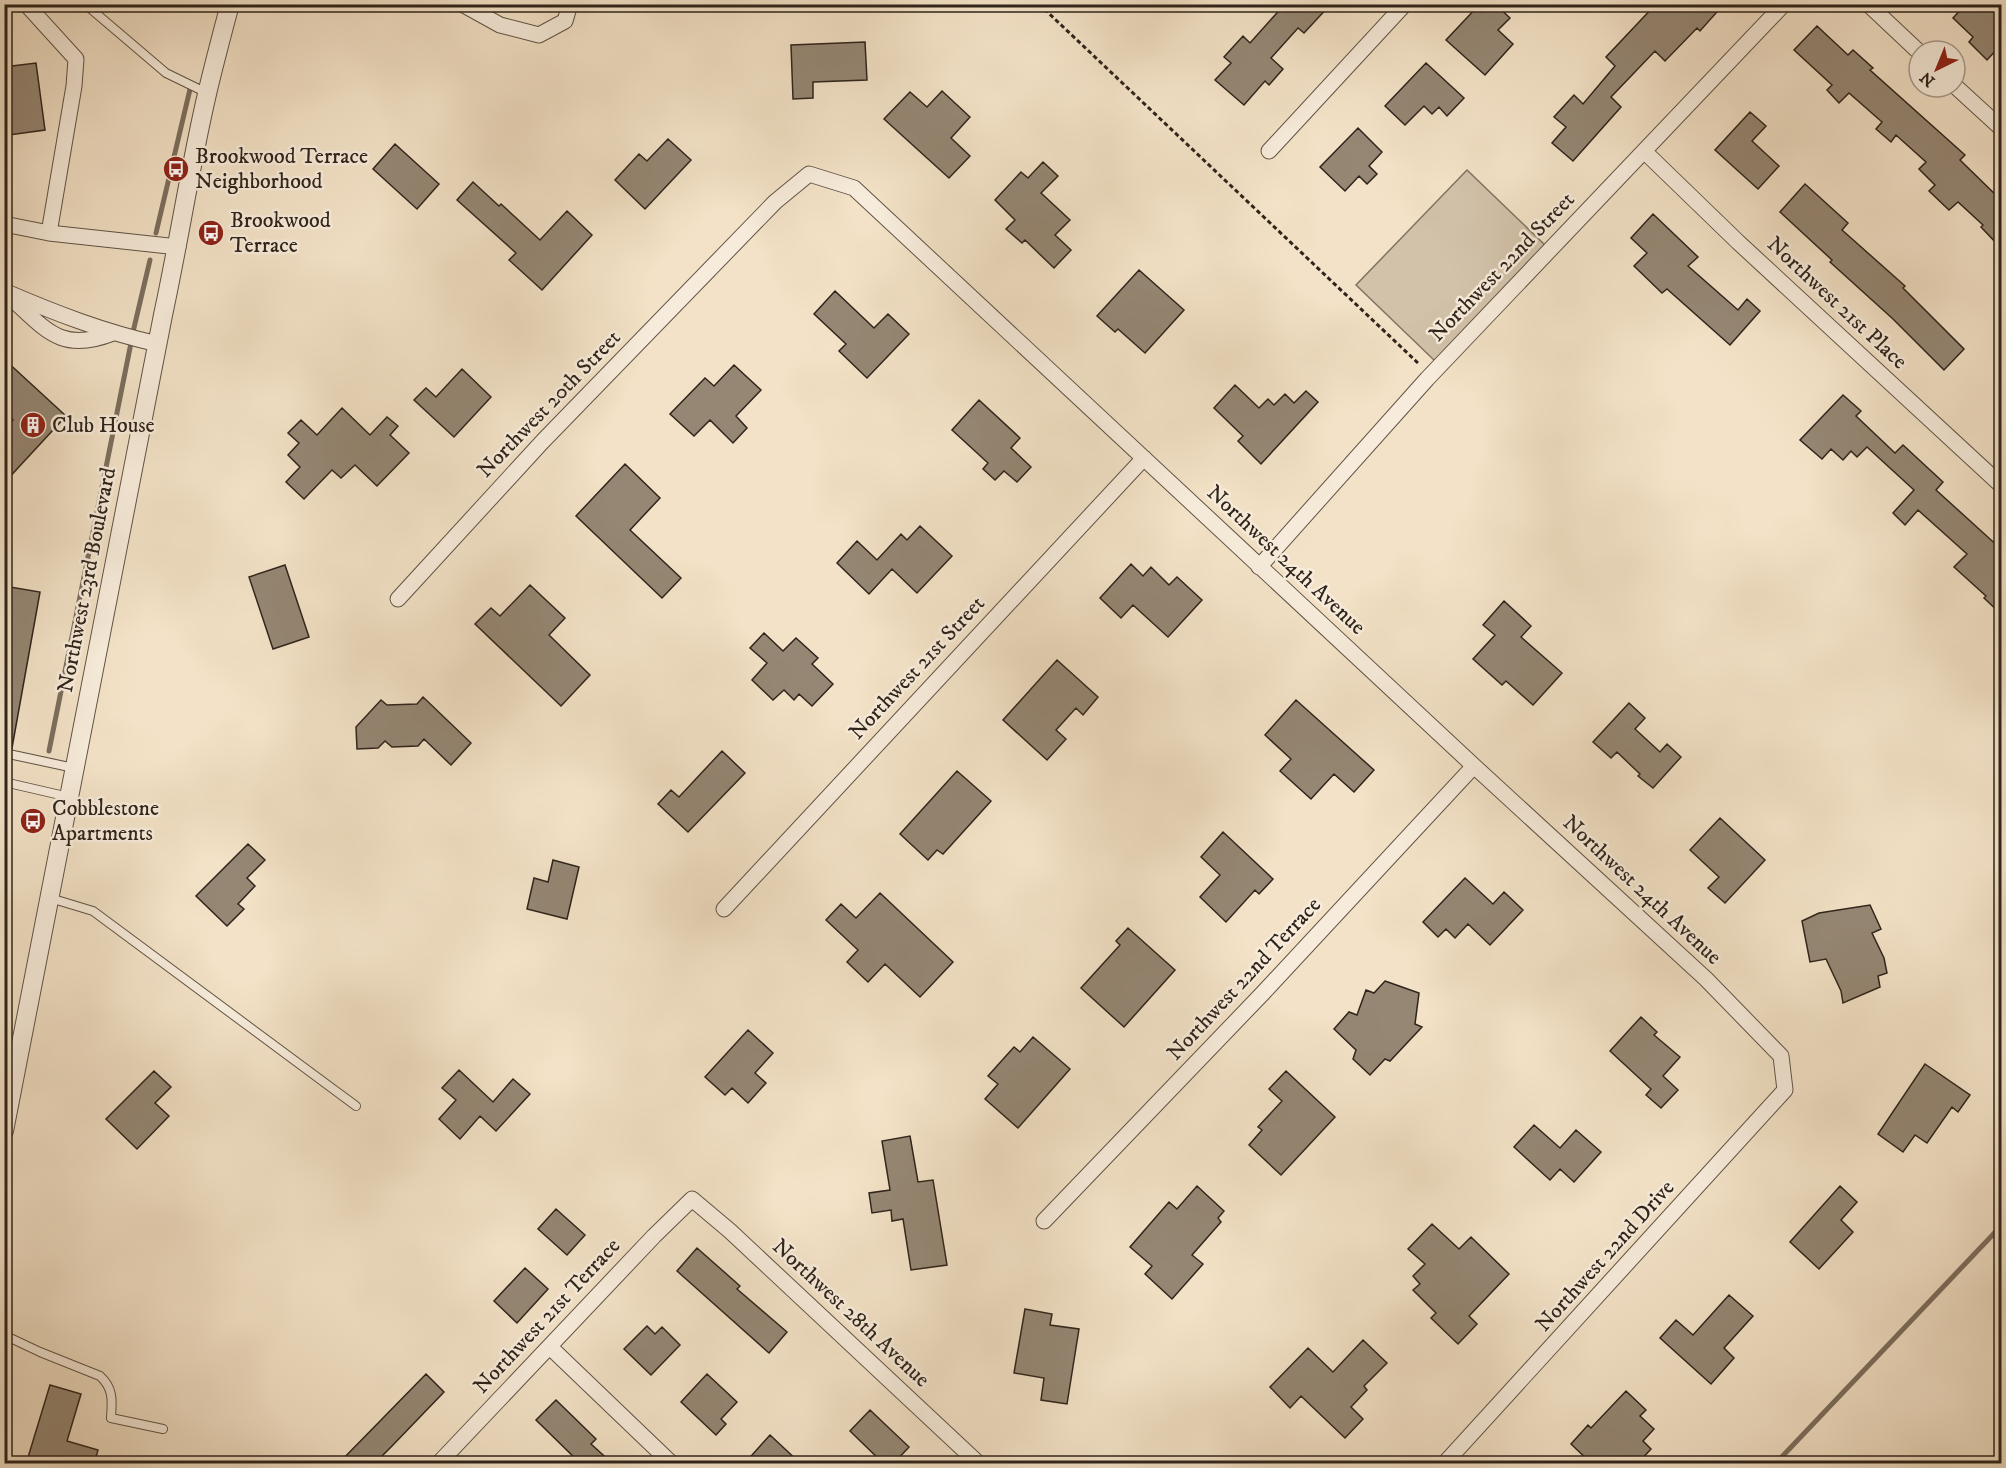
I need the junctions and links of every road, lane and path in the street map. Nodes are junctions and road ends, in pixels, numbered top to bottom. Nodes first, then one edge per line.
1 (26, 4) edge
2 (85, 4) edge
3 (230, 4) edge
4 (462, 4) edge
5 (570, 4) edge
6 (1039, 4) edge
7 (1405, 4) edge
8 (1784, 4) edge
9 (1868, 4) edge
10 (1907, 41) edge
11 (207, 93) junction
12 (1967, 97) edge
13 (2001, 129) edge
14 (1269, 151) dead end
15 (1645, 152) junction
16 (4, 224) edge
17 (49, 233) junction
18 (736, 243) joint
19 (178, 247) junction
20 (4, 292) edge
21 (113, 333) junction
22 (158, 344) junction
23 (1431, 375) junction
24 (1144, 458) junction
25 (2001, 486) edge
26 (1259, 567) junction
27 (398, 599) dead end
28 (4, 753) edge
29 (1473, 766) junction
30 (74, 768) junction
31 (4, 782) edge
32 (69, 797) junction
33 (50, 898) junction
34 (724, 909) dead end
35 (1783, 1073) joint
36 (356, 1106) dead end
37 (4, 1131) edge
38 (690, 1201) joint
39 (1044, 1221) dead end
40 (4, 1335) edge
41 (550, 1347) junction
42 (163, 1429) dead end
43 (438, 1464) edge
44 (672, 1464) edge
45 (979, 1464) edge
46 (1444, 1464) edge

1 - 17 street
2 - 11 lane
3 - 11 street, Northwest 23rd Boulevard
4 - 5 street
6 - 23 path
7 - 14 street
8 - 15 street, Northwest 22nd Street
9 - 10 street
11 - 19 street, Northwest 23rd Boulevard
12 - 13 street
15 - 23 street, Northwest 22nd Street
15 - 25 street, Northwest 21st Place
16 - 17 street
17 - 19 street
18 - 24 street, Northwest 24th Avenue
18 - 27 street, Northwest 20th Street
19 - 22 street, Northwest 23rd Boulevard
20 - 21 street
20 - 21 street
21 - 22 street
22 - 30 street, Northwest 23rd Boulevard
23 - 26 street, Northwest 22nd Street
24 - 26 street, Northwest 24th Avenue
24 - 34 street, Northwest 21st Street
26 - 29 street, Northwest 24th Avenue
28 - 30 lane
29 - 35 street, Northwest 24th Avenue
29 - 39 street, Northwest 22nd Terrace
30 - 32 street, Northwest 23rd Boulevard
31 - 32 lane
32 - 33 street, Northwest 23rd Boulevard
33 - 36 lane
33 - 37 street, Northwest 23rd Boulevard
35 - 46 street, Northwest 22nd Drive
38 - 41 street, Northwest 21st Terrace
38 - 45 street, Northwest 28th Avenue
40 - 42 lane
41 - 43 street, Northwest 21st Terrace
41 - 44 street

